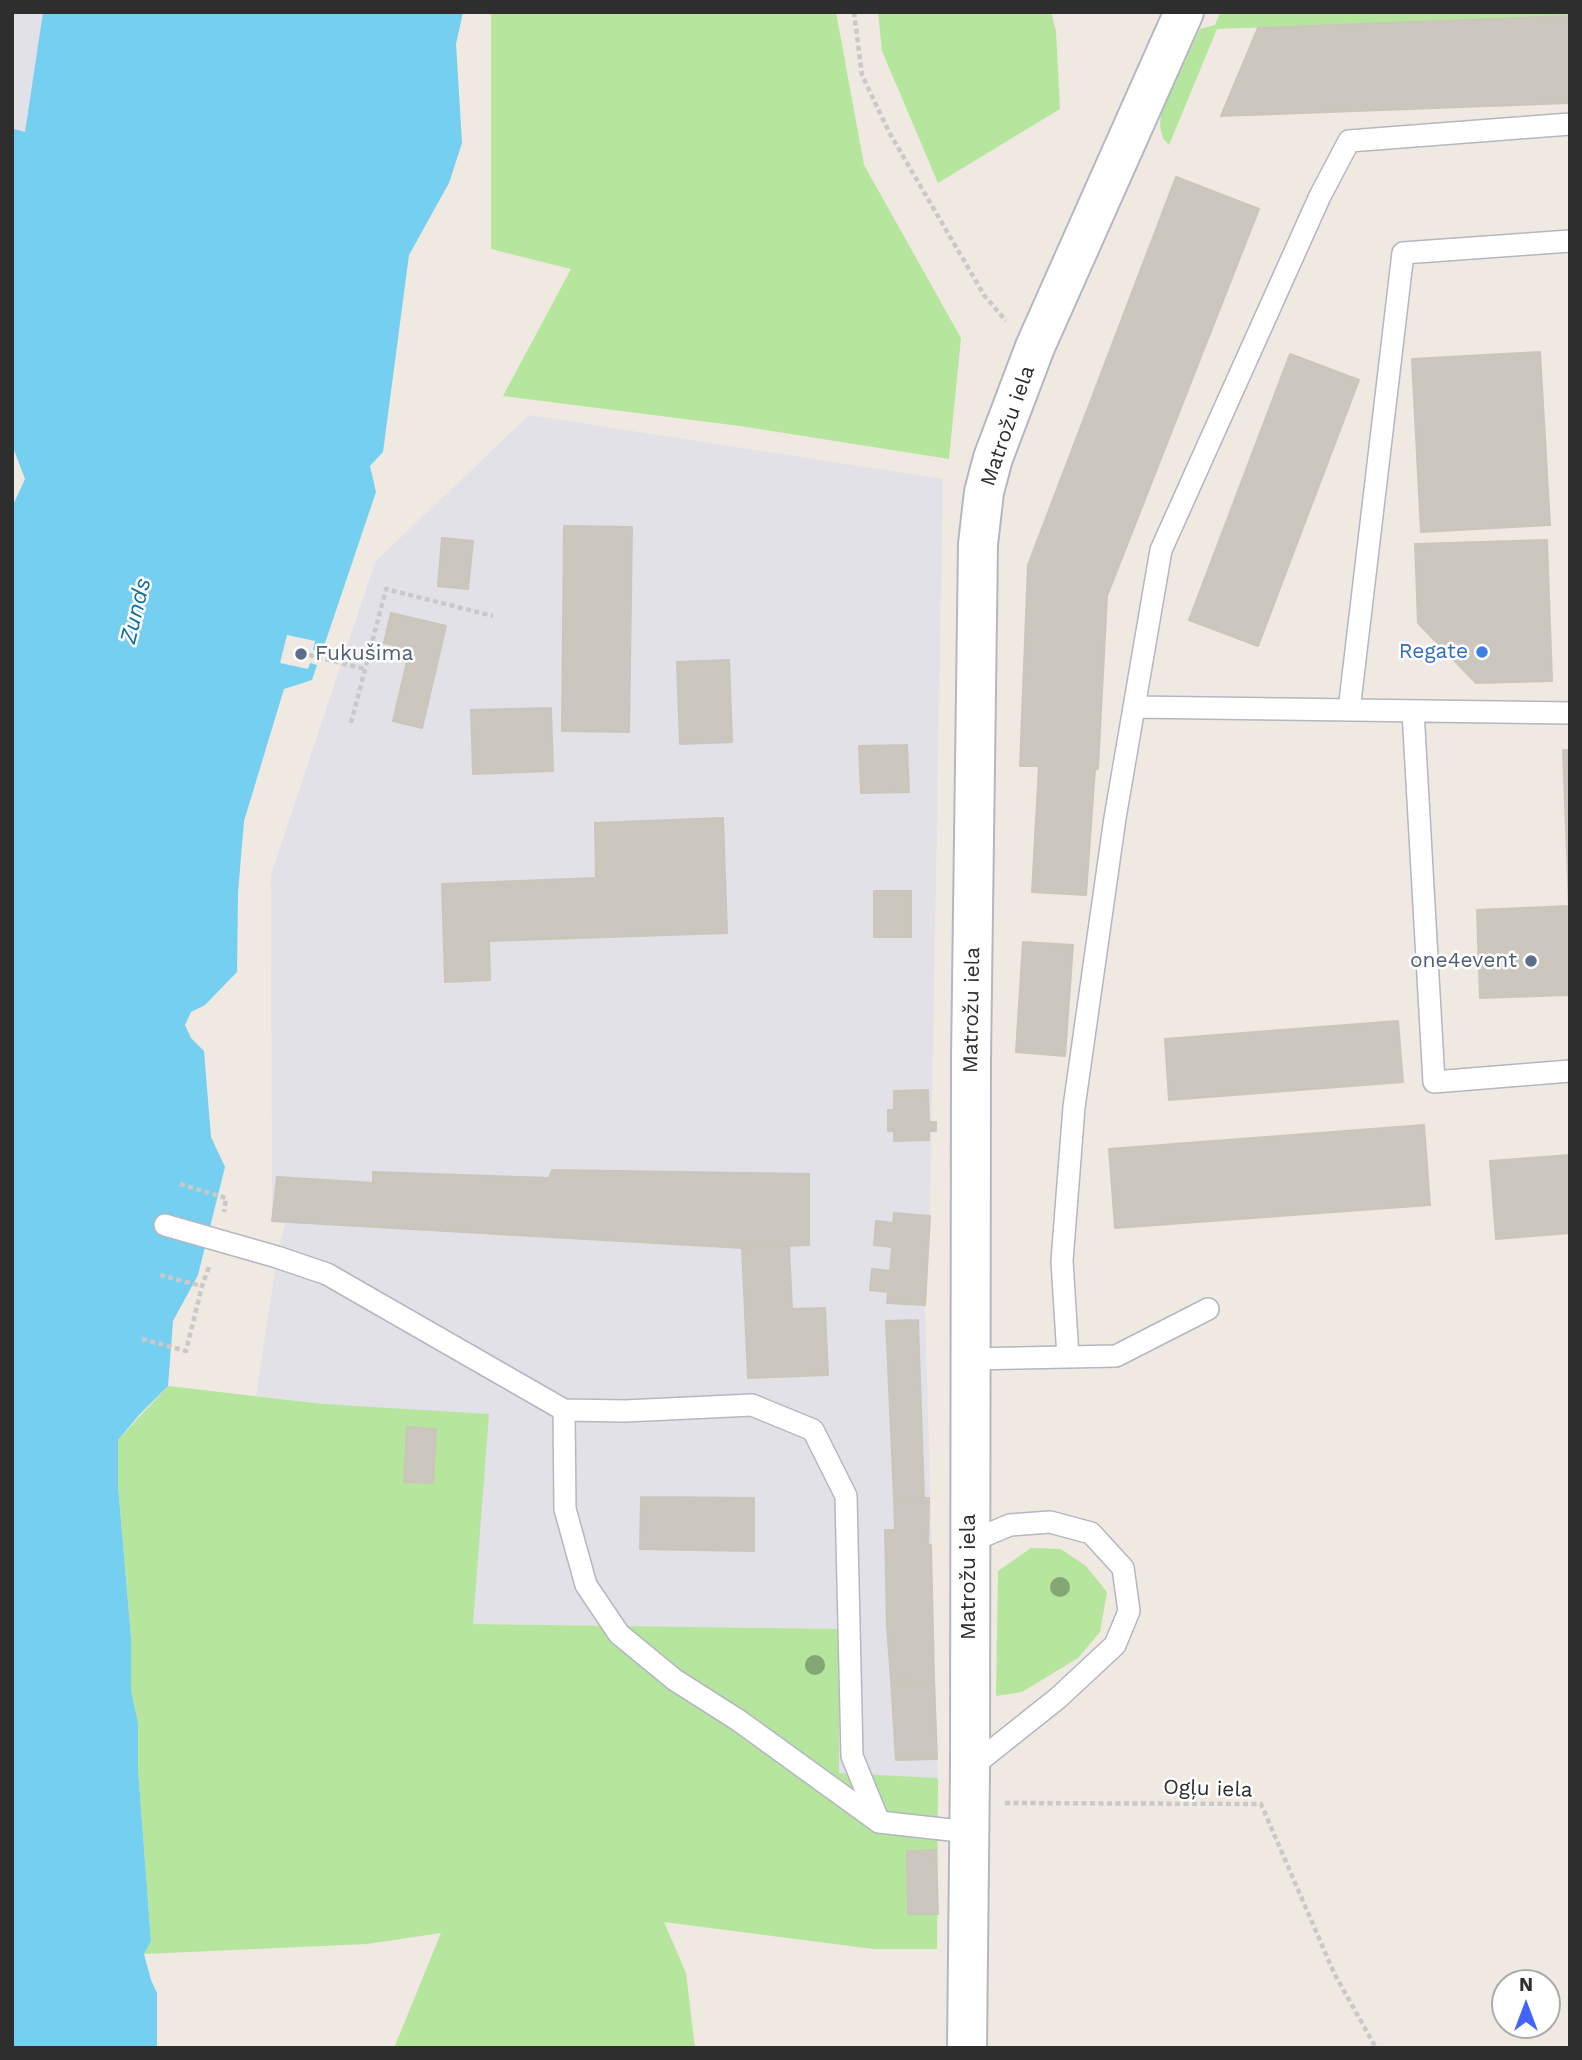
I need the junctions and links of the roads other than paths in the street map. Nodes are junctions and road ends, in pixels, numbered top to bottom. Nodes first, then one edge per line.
1 (1184, 12) edge
2 (1570, 124) edge
3 (1570, 241) edge
4 (1134, 706) junction
5 (1349, 710) junction
6 (1413, 711) junction
7 (1570, 713) edge
8 (1570, 1071) edge
9 (165, 1224) dead end
10 (1208, 1310) dead end
11 (1068, 1357) junction
12 (970, 1359) junction
13 (564, 1410) junction
14 (969, 1542) junction
15 (970, 1801) junction
16 (879, 1822) junction
17 (967, 2048) edge

1 - 12 street, Matrožu iela
2 - 4 lane
3 - 5 lane
4 - 5 lane
4 - 11 lane
5 - 6 lane
6 - 7 lane
6 - 8 lane
9 - 13 lane
10 - 11 lane
11 - 12 lane
12 - 14 street, Matrožu iela
13 - 16 lane
13 - 16 lane
14 - 15 street, Matrožu iela
14 - 15 lane
15 - 16 lane
15 - 17 street, Matrožu iela

